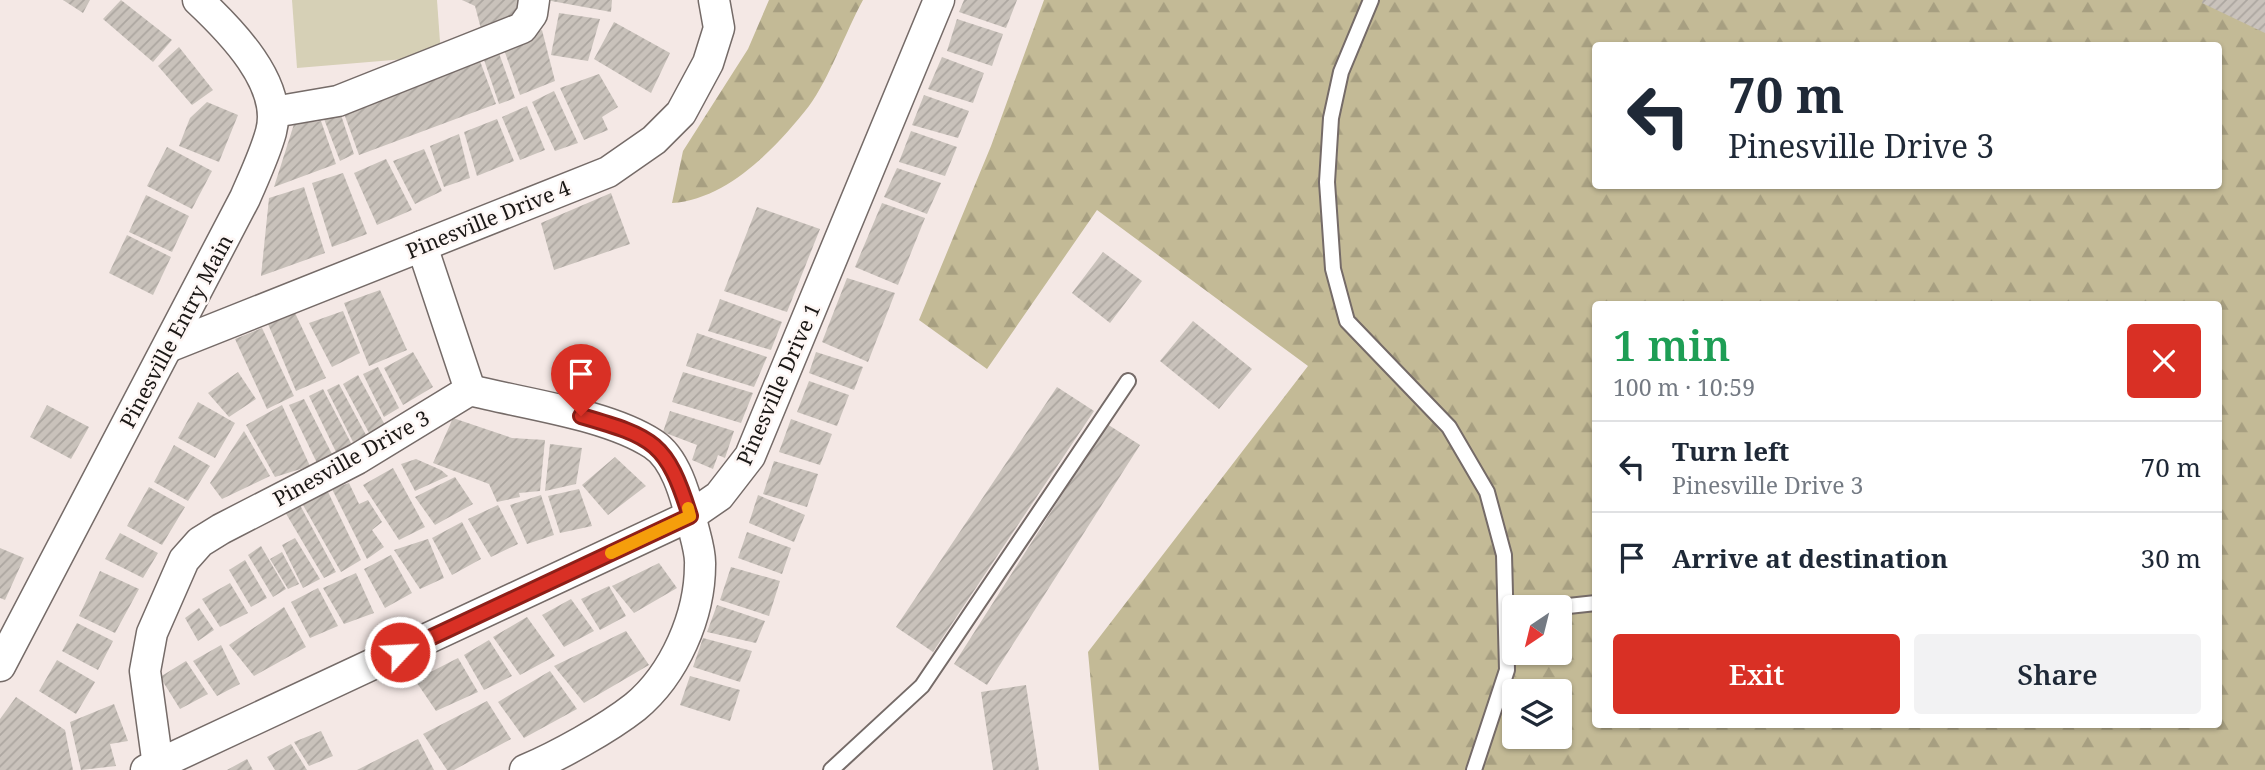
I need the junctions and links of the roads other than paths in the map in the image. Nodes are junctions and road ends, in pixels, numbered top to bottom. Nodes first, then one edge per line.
1 (198, 0) edge
2 (534, 0) edge
3 (714, 0) edge
4 (939, 0) edge
5 (1371, 0) edge
6 (274, 112) junction
7 (422, 246) junction
8 (168, 347) junction
9 (1128, 381) dead end
10 (470, 390) junction
11 (690, 516) junction
12 (1508, 595) edge
13 (1592, 603) edge
14 (1572, 606) edge
15 (1507, 665) edge
16 (0, 666) edge
17 (152, 768) edge
18 (524, 770) edge
19 (831, 770) edge
20 (1474, 770) edge

1 - 6 street
2 - 6 street
3 - 7 street, Pinesville Drive 4
4 - 11 street, Pinesville Drive 1
5 - 12 lane
6 - 8 street, Pinesville Entry Main
7 - 8 street, Pinesville Drive 4
7 - 10 street
8 - 16 street, Pinesville Entry Main
9 - 19 lane
10 - 11 street
10 - 17 street, Pinesville Drive 3
11 - 17 street, Pinesville Drive 1
11 - 18 street
13 - 14 lane
15 - 20 lane

